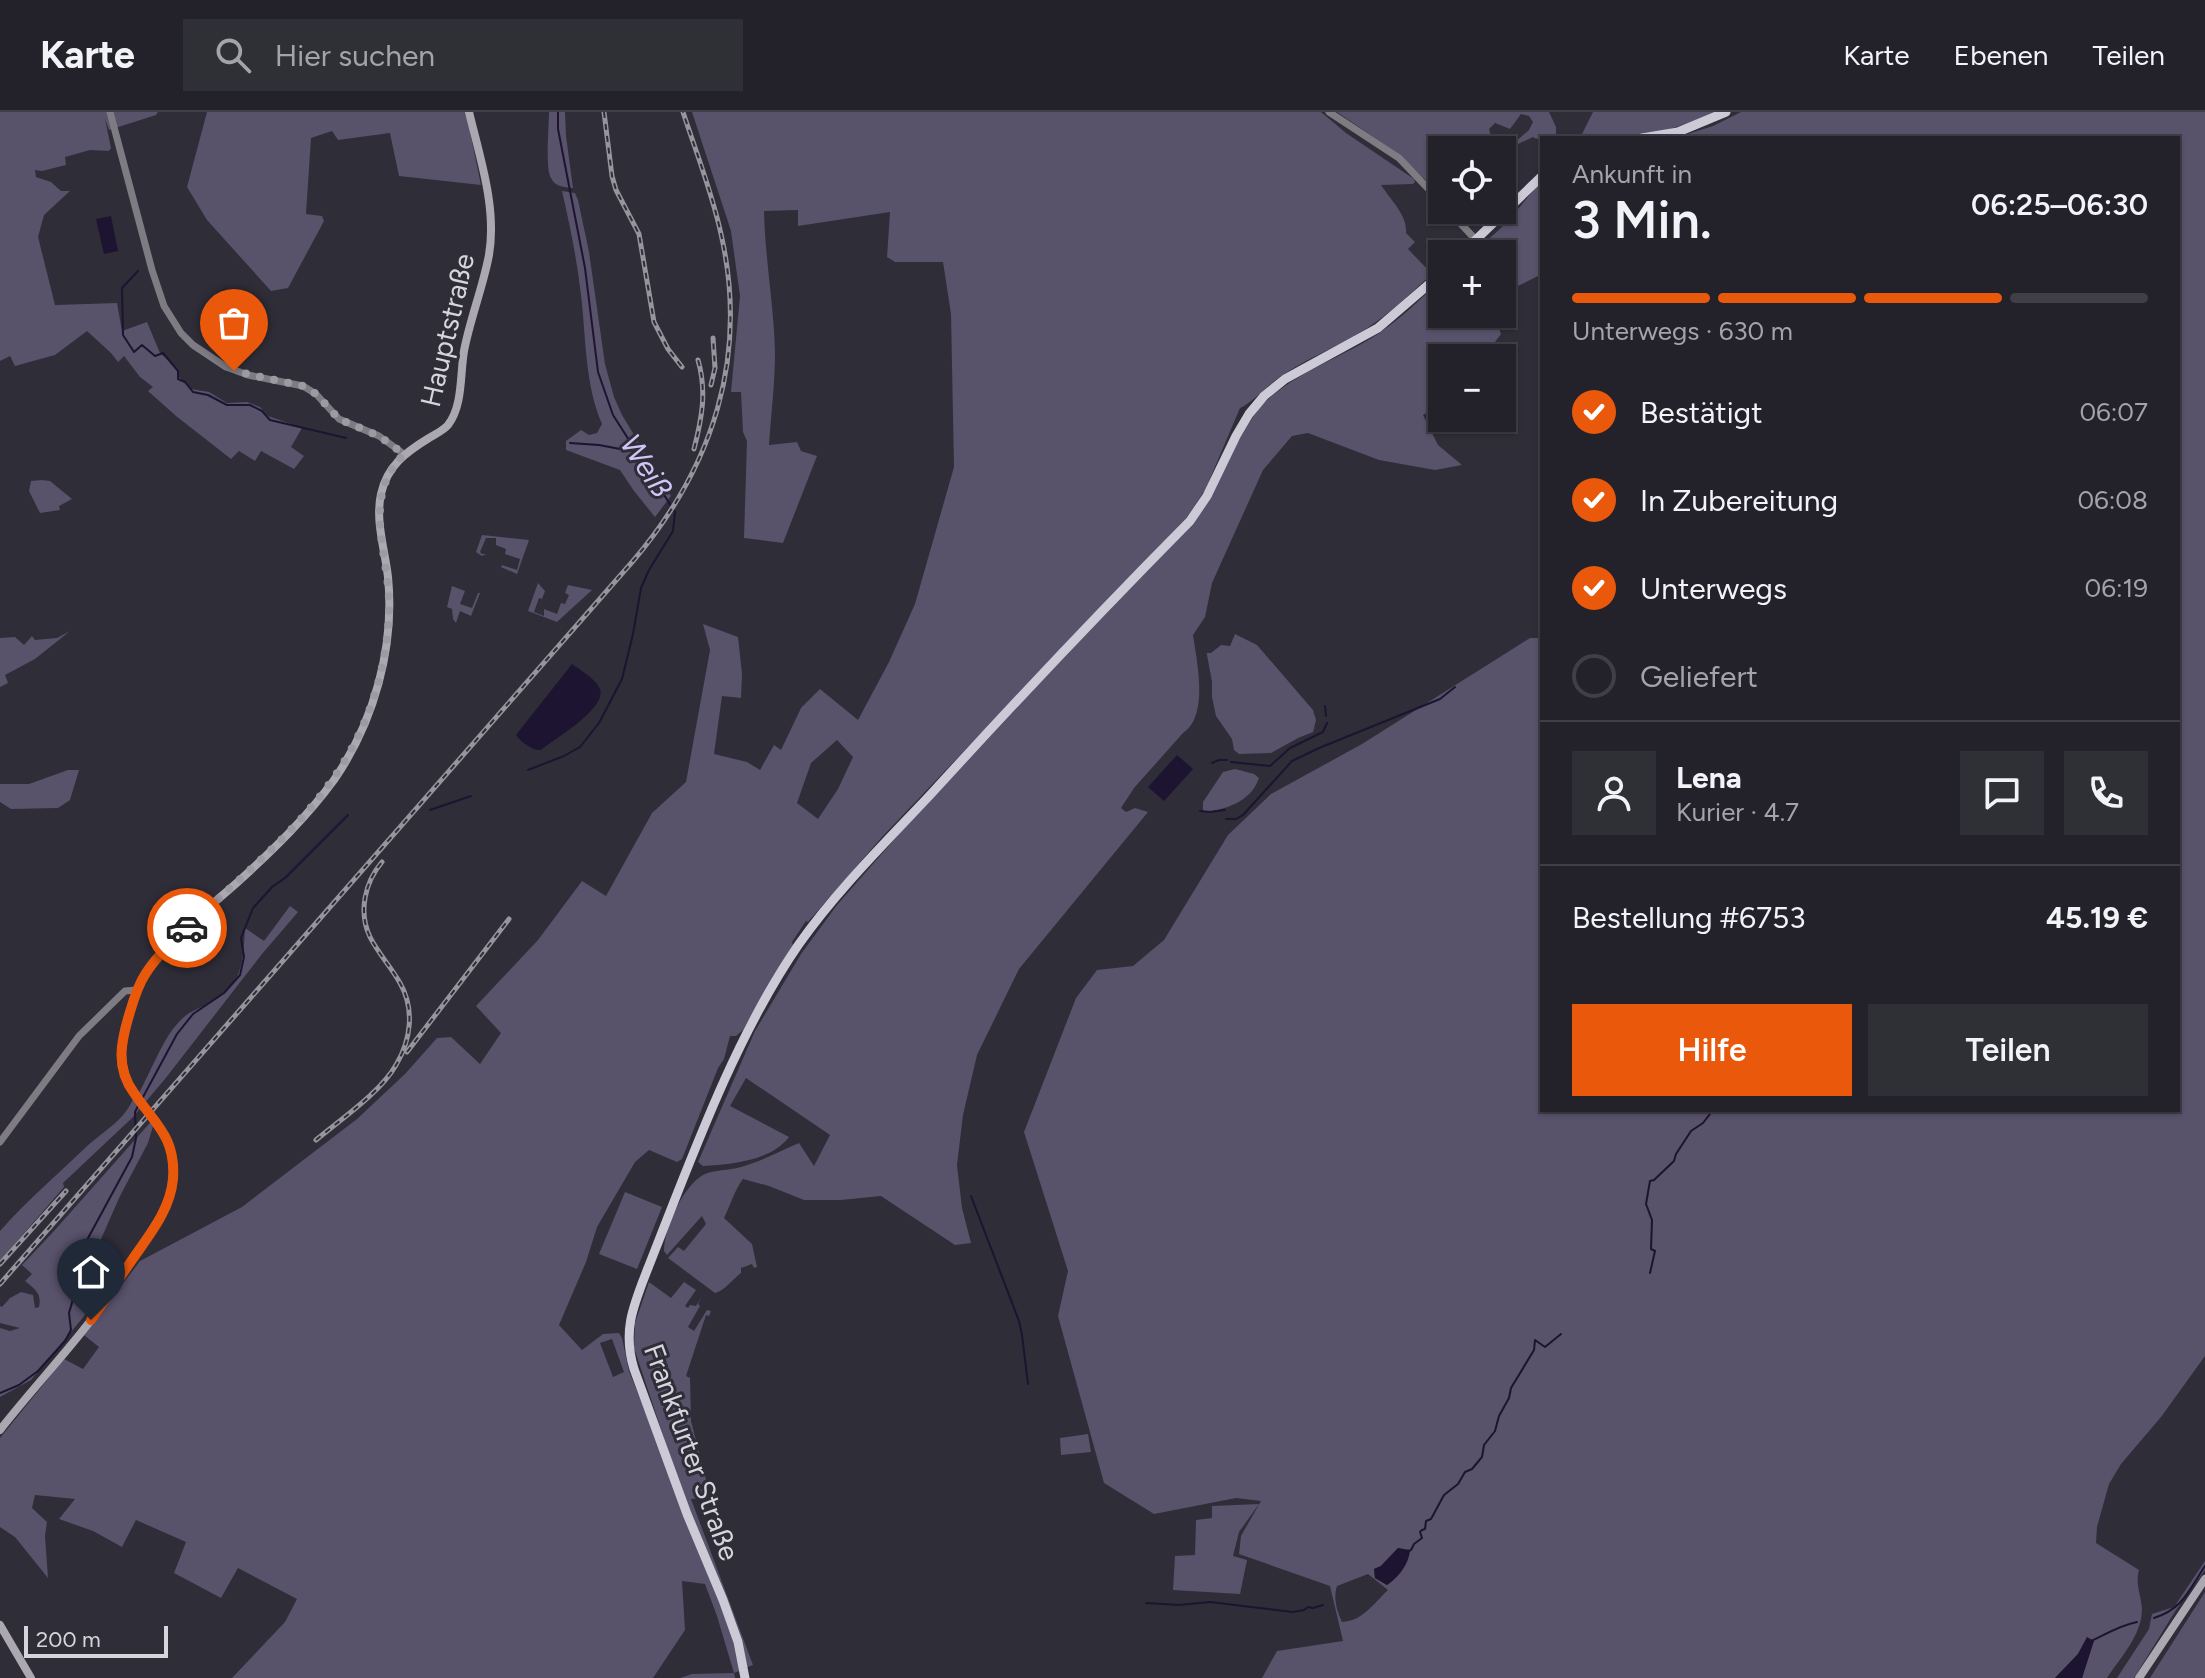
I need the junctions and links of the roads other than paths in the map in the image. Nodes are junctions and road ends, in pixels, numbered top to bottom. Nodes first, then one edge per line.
1 (110, 112) edge
2 (469, 112) edge
3 (1329, 112) edge
4 (1726, 112) edge
5 (1654, 136) edge
6 (1540, 178) edge
7 (1428, 188) edge
8 (1461, 224) edge
9 (1476, 240) joint
10 (1428, 285) edge
11 (404, 454) junction
12 (137, 990) junction
13 (0, 1142) edge
14 (0, 1430) edge
15 (2205, 1579) edge
16 (0, 1625) edge
17 (31, 1678) edge
18 (745, 1678) edge
19 (2139, 1678) edge

1 - 11 street
2 - 11 main road, Hauptstraße
3 - 7 street
4 - 5 main road
6 - 9 main road
8 - 9 street
10 - 18 main road, Frankfurter Straße
11 - 12 main road, Hauptstraße
12 - 13 street
12 - 14 main road, Hauptstraße
15 - 19 main road
16 - 17 main road

